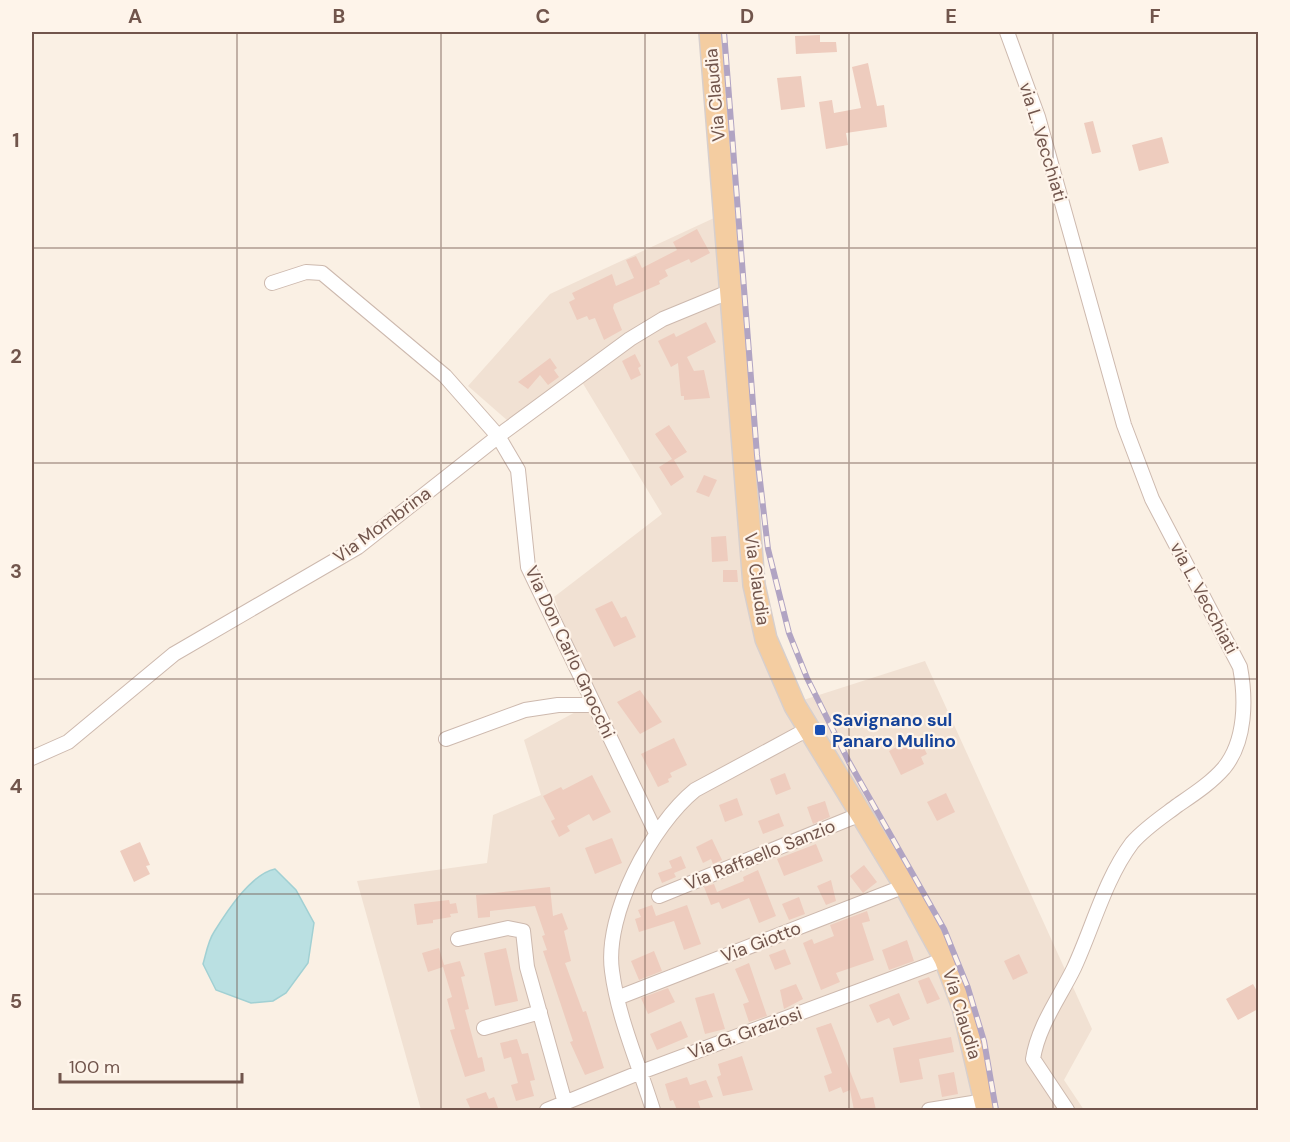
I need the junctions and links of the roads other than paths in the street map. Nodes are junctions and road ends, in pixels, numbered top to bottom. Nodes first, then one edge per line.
1 (710, 32) edge
2 (1007, 32) edge
3 (272, 283) dead end
4 (731, 291) junction
5 (501, 433) junction
6 (594, 705) junction
7 (808, 729) junction
8 (446, 739) dead end
9 (32, 758) edge
10 (861, 814) junction
11 (656, 833) junction
12 (905, 886) junction
13 (659, 896) dead end
14 (458, 939) dead end
15 (945, 959) junction
16 (618, 998) junction
17 (540, 1012) junction
18 (484, 1028) dead end
19 (641, 1072) junction
20 (565, 1103) junction
21 (986, 1106) edge
22 (547, 1110) edge
23 (653, 1110) edge
24 (929, 1110) edge
25 (1067, 1110) edge

1 - 4 main road, Via Claudia
2 - 25 street, via L. Vecchiati
3 - 5 street, Via Don Carlo Gnocchi
4 - 5 street, Via Mombrina
4 - 7 main road, Via Claudia
5 - 6 street, Via Don Carlo Gnocchi
5 - 9 street, Via Mombrina
6 - 8 street
6 - 11 street, Via Don Carlo Gnocchi
7 - 10 main road, Via Claudia
7 - 11 street
10 - 12 main road, Via Claudia
10 - 13 street, Via Raffaello Sanzio
11 - 16 street
12 - 15 main road, Via Claudia
12 - 16 street, Via Giotto
14 - 17 street
15 - 19 street, Via G. Graziosi
15 - 21 main road, Via Claudia
16 - 19 street
17 - 18 street
17 - 20 street
19 - 20 street, Via G. Graziosi
19 - 23 street
20 - 22 street, Via G. Graziosi
21 - 24 street

